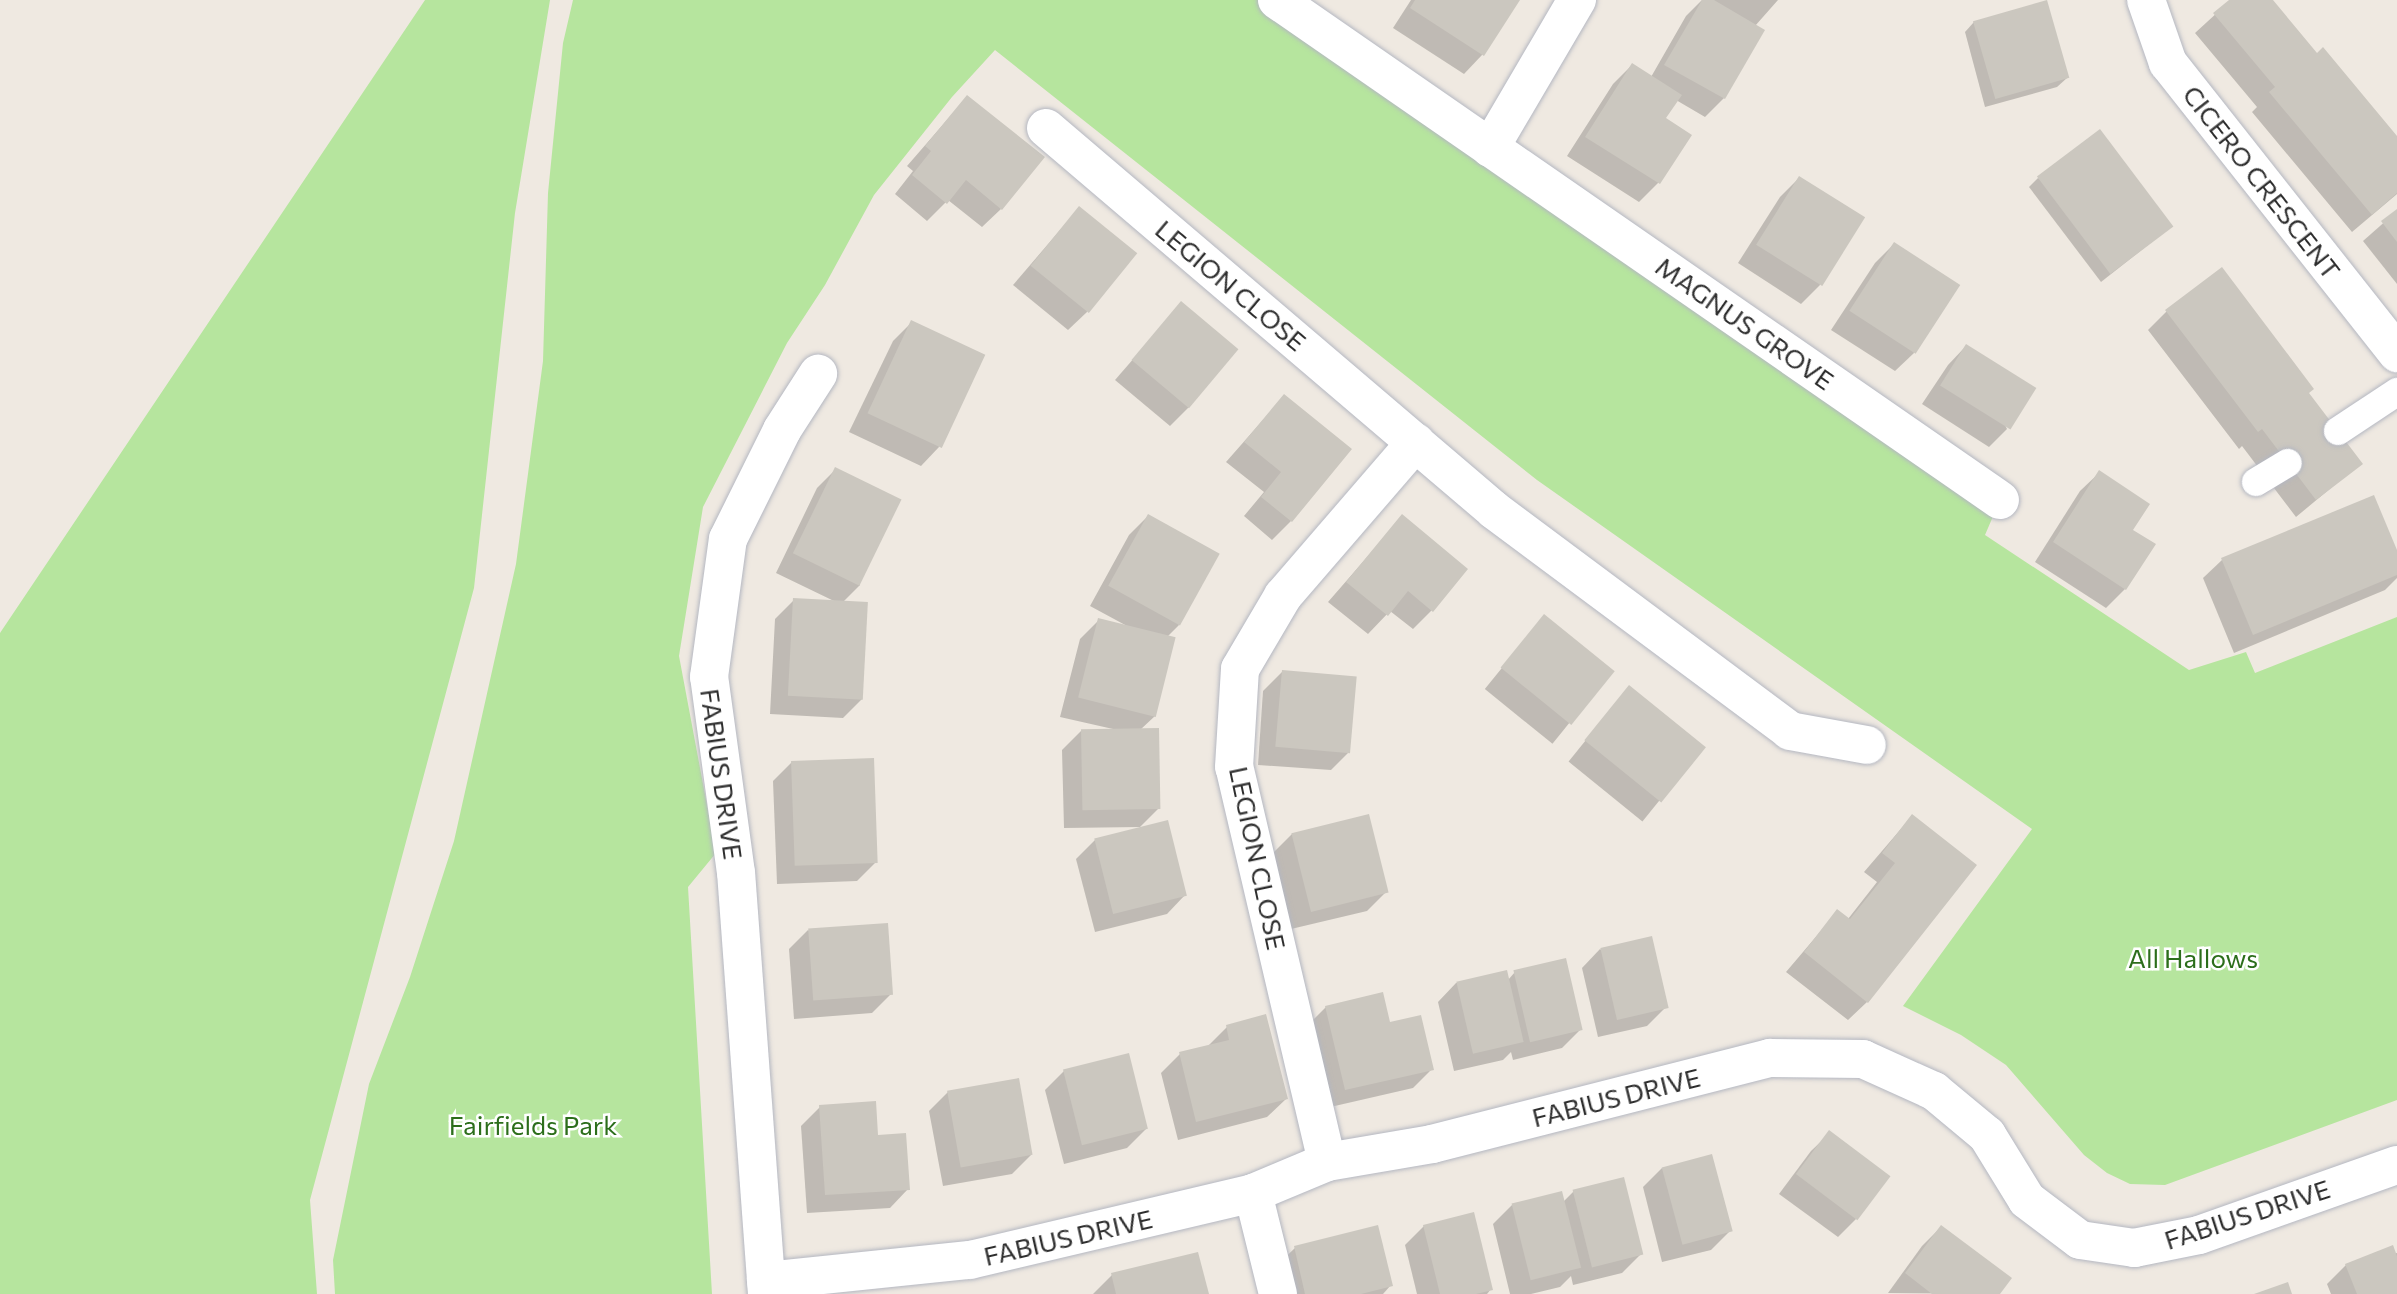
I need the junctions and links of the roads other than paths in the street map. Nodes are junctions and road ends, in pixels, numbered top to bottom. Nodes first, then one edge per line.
1 (1277, 0) edge
2 (1577, 0) edge
3 (2146, 0) edge
4 (1046, 128) dead end
5 (1490, 148) junction
6 (2397, 353) edge
7 (818, 374) dead end
8 (2397, 392) edge
9 (2338, 430) dead end
10 (1416, 442) junction
11 (2288, 463) dead end
12 (2256, 482) dead end
13 (2000, 500) dead end
14 (1867, 745) dead end
15 (1327, 1162) junction
16 (2397, 1165) edge
17 (1253, 1194) junction
18 (766, 1287) edge
19 (1278, 1294) edge

1 - 5 street, MAGNUS GROVE
2 - 5 street
3 - 6 street, CICERO CRESCENT
4 - 10 street, LEGION CLOSE
5 - 13 street, MAGNUS GROVE
7 - 18 street, FABIUS DRIVE
8 - 9 lane
10 - 14 street, LEGION CLOSE
10 - 15 street, LEGION CLOSE
11 - 12 lane
15 - 16 street, FABIUS DRIVE
15 - 17 street, FABIUS DRIVE
17 - 18 street, FABIUS DRIVE
17 - 19 street

